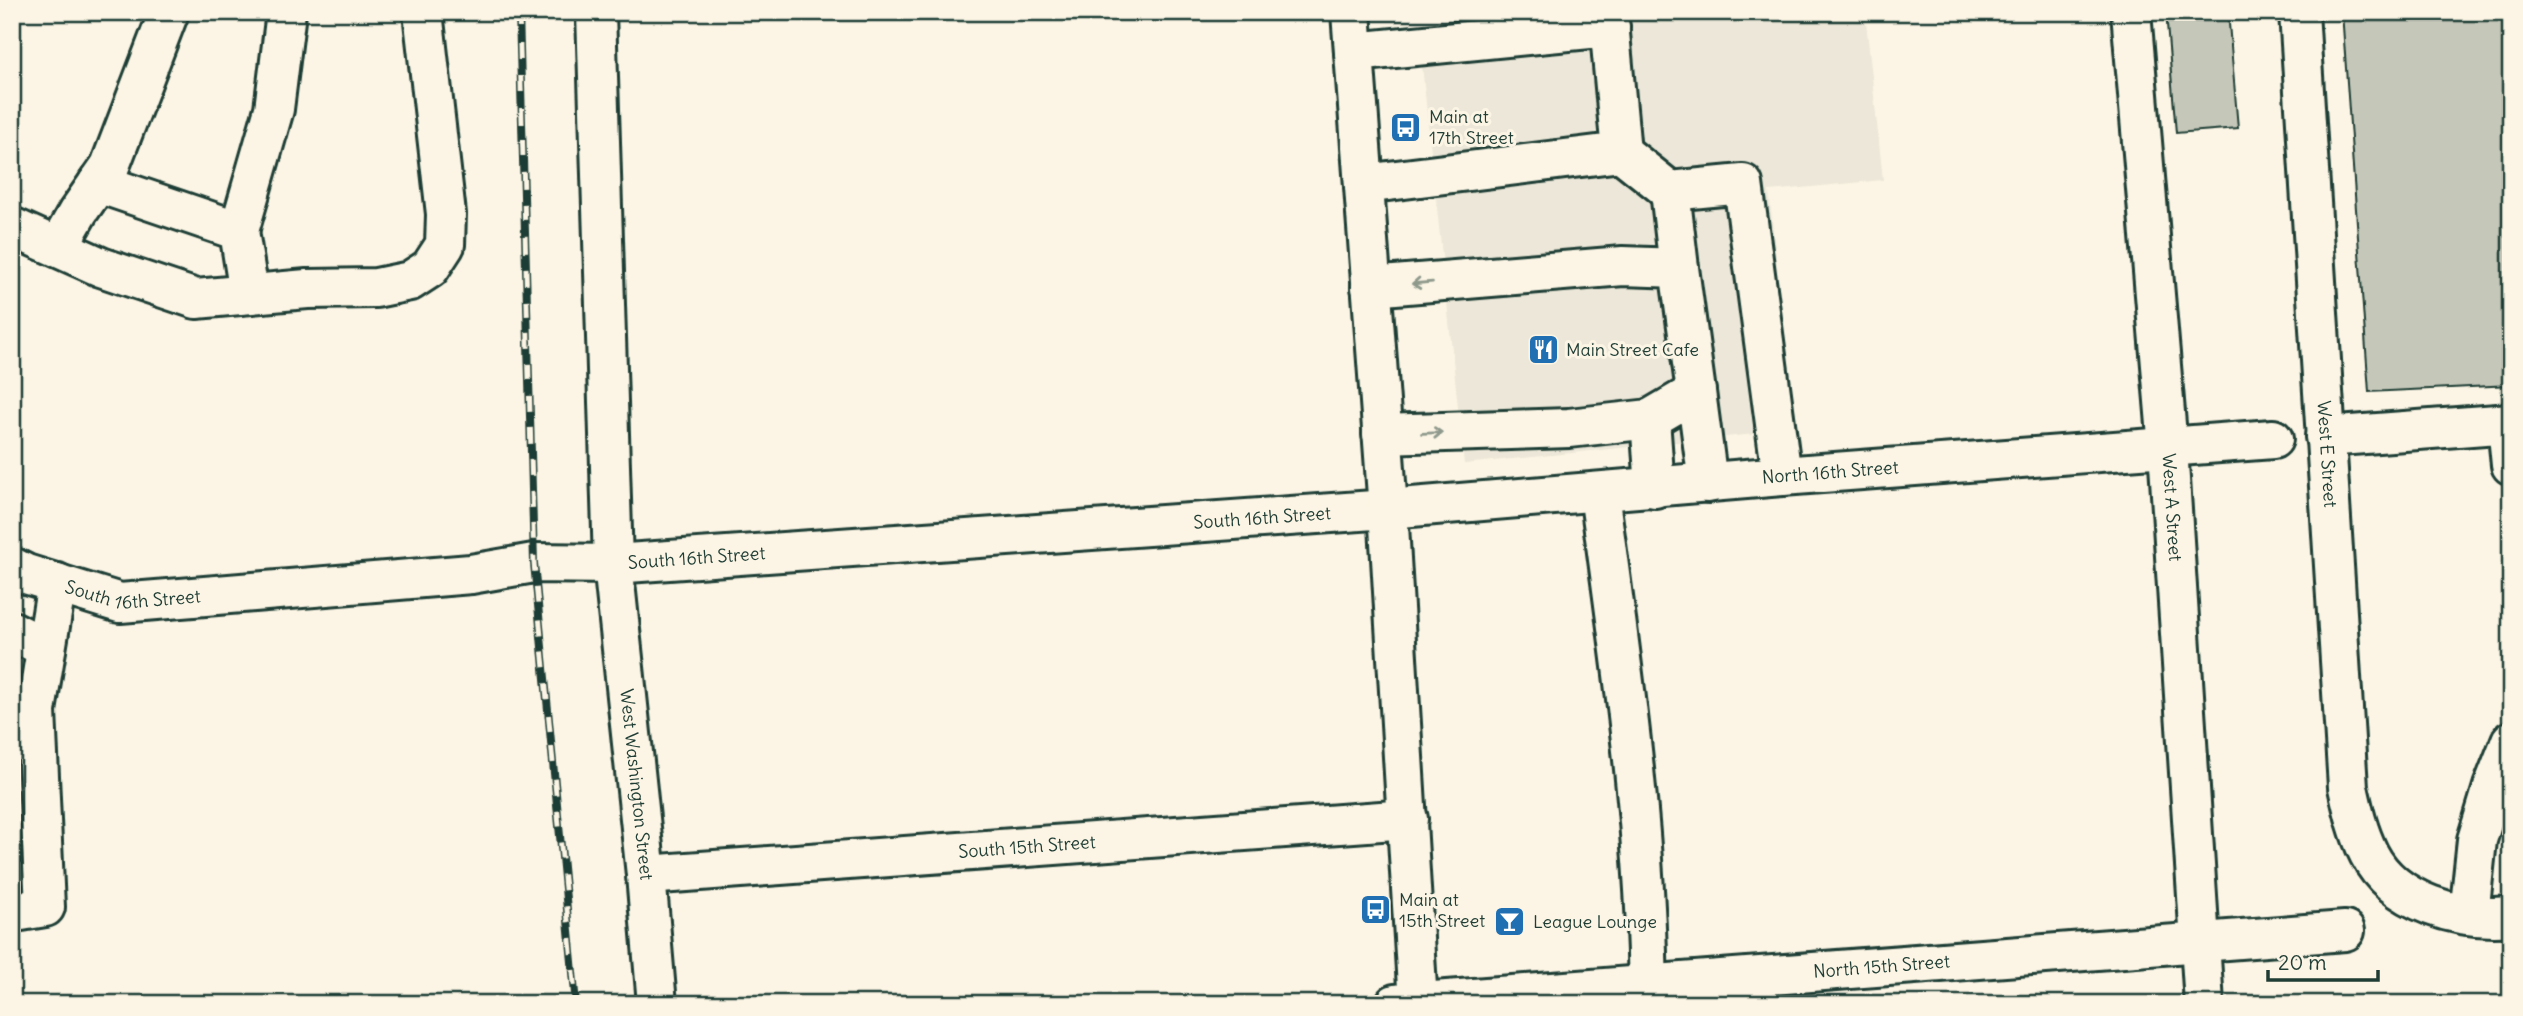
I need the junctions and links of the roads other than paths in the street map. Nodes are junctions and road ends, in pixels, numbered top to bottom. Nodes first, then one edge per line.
1 (169, 12) edge
2 (286, 12) edge
3 (423, 12) edge
4 (596, 12) edge
5 (1351, 12) edge
6 (2132, 12) edge
7 (2299, 12) edge
8 (1609, 20) edge
9 (1354, 52) junction
10 (1620, 152) junction
11 (98, 183) junction
12 (1364, 184) junction
13 (1670, 191) junction
14 (12, 227) edge
15 (239, 231) junction
16 (58, 247) junction
17 (1679, 268) junction
18 (1371, 287) junction
19 (249, 294) junction
20 (1696, 391) junction
21 (1650, 419) junction
22 (2509, 424) edge
23 (1382, 434) junction
24 (2325, 437) junction
25 (2273, 439) dead end
26 (2168, 448) junction
27 (2511, 465) edge
28 (1782, 476) junction
29 (1708, 483) junction
30 (1655, 488) junction
31 (1599, 493) junction
32 (1388, 509) junction
33 (613, 564) junction
34 (12, 567) edge
35 (57, 583) junction
36 (12, 631) edge
37 (46, 648) junction
38 (2511, 741) edge
39 (1408, 819) junction
40 (646, 875) junction
41 (12, 907) edge
42 (2469, 915) junction
43 (2511, 916) edge
44 (2345, 930) dead end
45 (2199, 941) junction
46 (1648, 994) edge
47 (1410, 1003) edge
48 (657, 1004) edge
49 (2204, 1004) edge

1 - 11 street
2 - 15 street
3 - 19 street
4 - 33 street, West Washington Street
5 - 9 street
6 - 26 street, West A Street
7 - 24 street, West E Street
8 - 9 street
8 - 10 street
9 - 12 street
10 - 12 street
10 - 13 street
11 - 15 street
11 - 16 street
12 - 18 street
13 - 17 street
13 - 28 street
14 - 16 street
15 - 19 street
16 - 19 street
17 -> 18 street
17 - 20 street
18 - 23 street
20 - 21 street
20 - 29 street
23 -> 21 street
21 - 30 street
22 - 24 street
22 - 27 street
23 - 32 street
24 - 42 street, West E Street
25 - 26 street, North 16th Street
26 - 28 street, North 16th Street
26 - 45 street, West A Street
28 - 29 street, North 16th Street
29 - 30 street, North 16th Street
30 - 31 street, North 16th Street
31 - 32 street, North 16th Street
31 - 46 street
32 - 33 street, South 16th Street
32 - 39 street
33 - 35 street, South 16th Street
33 - 40 street, West Washington Street
34 - 35 street, South 16th Street
35 - 37 street
36 - 37 street
37 - 41 street
38 - 42 street
39 - 40 street, South 15th Street
39 - 47 street
40 - 48 street, West Washington Street
42 - 43 street
44 - 45 street, North 15th Street
45 - 46 street, North 15th Street
45 - 49 street, West A Street
46 - 47 street, North 15th Street

